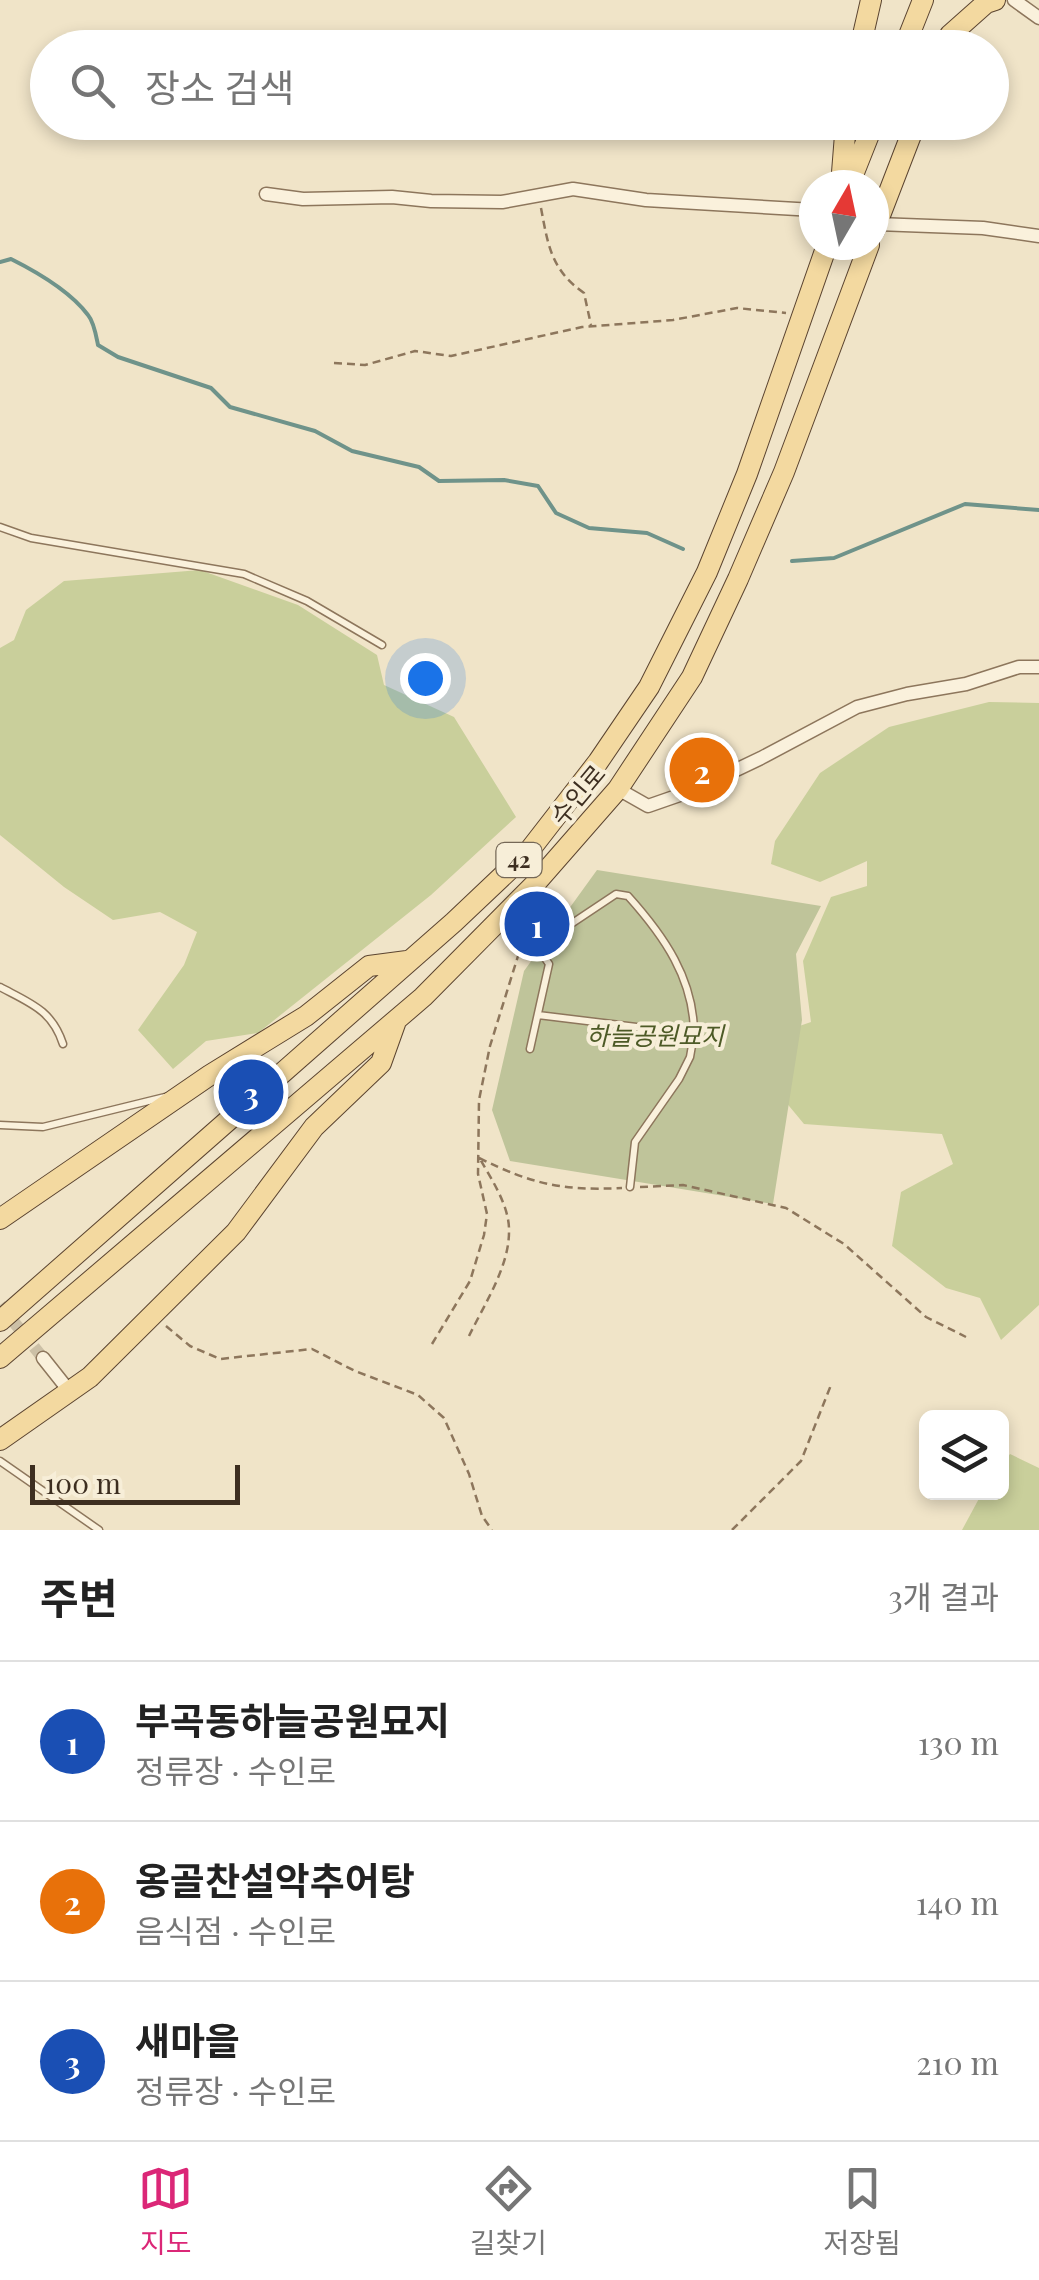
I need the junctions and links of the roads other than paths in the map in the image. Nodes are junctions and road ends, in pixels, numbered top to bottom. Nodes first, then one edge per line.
1 (870, 0) edge
2 (923, 0) edge
3 (966, 0) edge
4 (995, 0) edge
5 (1014, 0) edge
6 (1039, 18) edge
7 (864, 30) edge
8 (911, 30) edge
9 (952, 30) edge
10 (958, 30) edge
11 (845, 140) edge
12 (867, 140) edge
13 (909, 140) edge
14 (842, 170) edge
15 (855, 170) edge
16 (889, 192) edge
17 (266, 194) dead end
18 (799, 209) edge
19 (889, 228) edge
20 (1039, 236) edge
21 (822, 260) edge
22 (862, 260) edge
23 (0, 528) edge
24 (382, 645) dead end
25 (1039, 667) edge
26 (618, 789) junction
27 (499, 921) junction
28 (565, 928) dead end
29 (409, 961) junction
30 (0, 987) edge
31 (538, 1015) junction
32 (396, 1020) junction
33 (694, 1034) junction
34 (63, 1044) dead end
35 (530, 1048) dead end
36 (180, 1096) junction
37 (0, 1125) edge
38 (630, 1187) road end
39 (0, 1220) edge
40 (0, 1321) edge
41 (0, 1358) edge
42 (43, 1358) tunnel mouth
43 (70, 1392) junction
44 (0, 1440) edge
45 (0, 1461) edge
46 (99, 1530) edge

1 - 7 main road
2 - 8 main road
3 - 9 main road
4 - 10 main road
5 - 6 street
11 - 14 main road
12 - 15 main road
13 - 16 main road
17 - 18 street
19 - 20 street
21 - 29 main road, 수인로 / 42
22 - 26 main road, 수인로 / 42
23 - 24 lane
25 - 26 street
26 - 27 main road, 수인로 / 42
27 - 31 lane
27 - 32 main road, 수인로 / 42
28 - 33 lane
29 - 36 main road
29 - 40 main road, 수인로 / 42
30 - 34 lane
31 - 33 lane
31 - 35 lane
32 - 41 main road, 수인로 / 42
32 - 43 main road
33 - 38 lane
36 - 37 lane
36 - 39 main road
42 - 43 street
43 - 44 main road
45 - 46 lane

